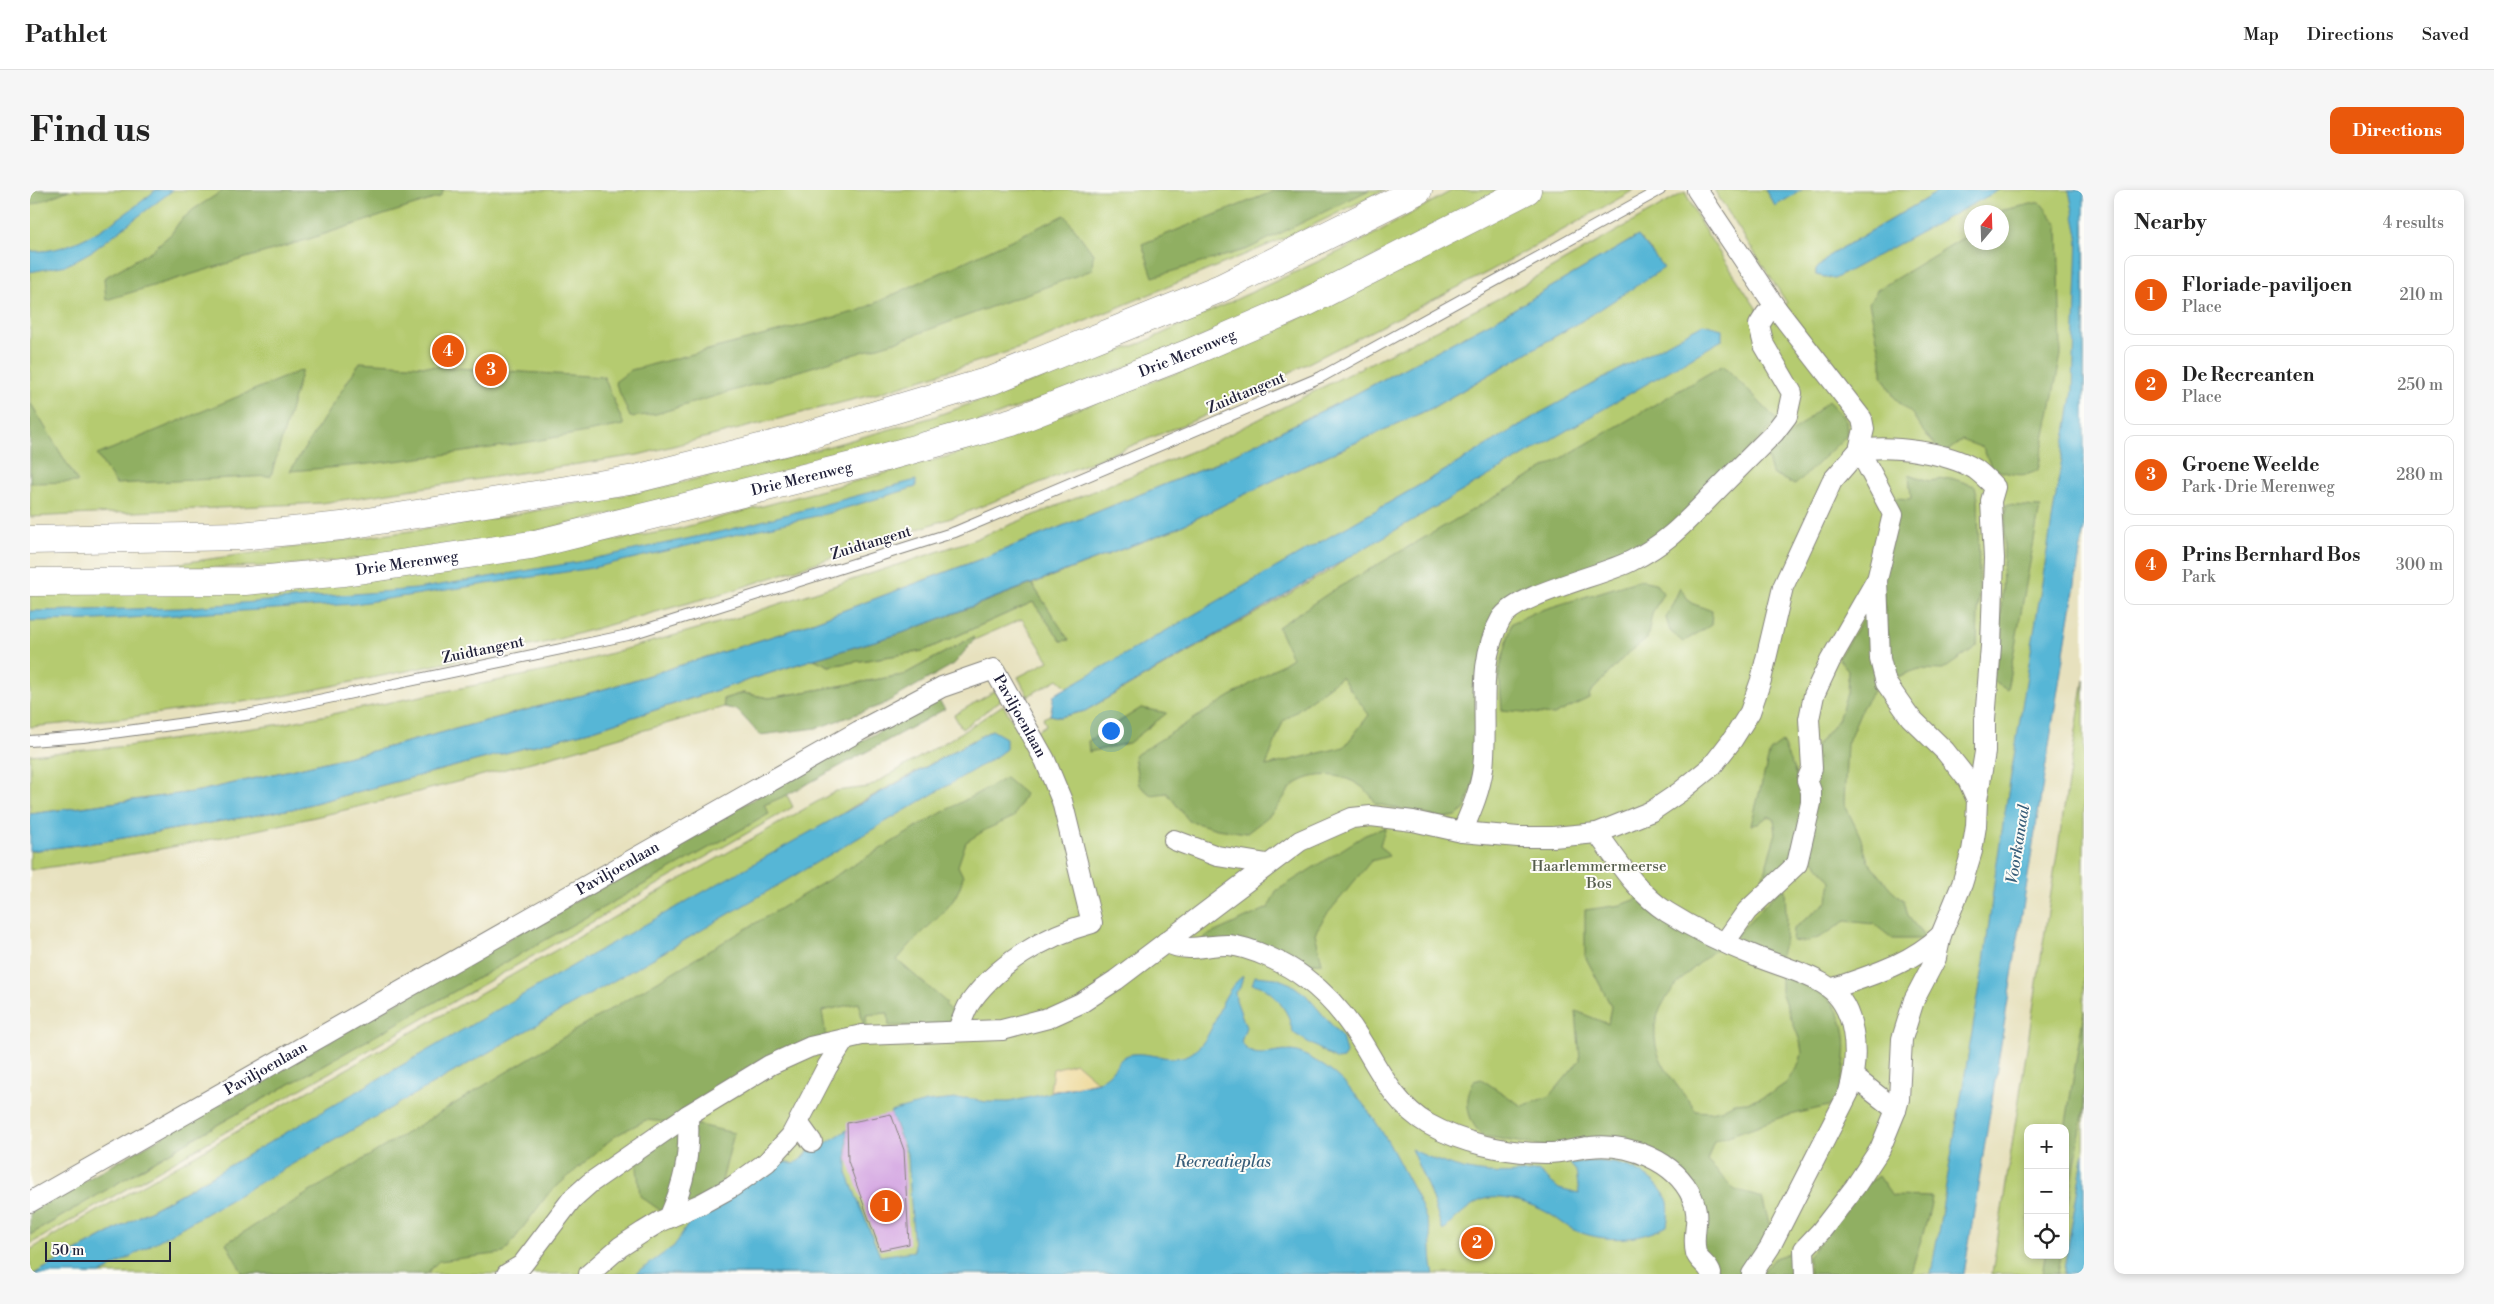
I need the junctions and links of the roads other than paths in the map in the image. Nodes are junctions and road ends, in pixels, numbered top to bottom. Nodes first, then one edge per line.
1 (1418, 190) edge
2 (1527, 190) edge
3 (1660, 190) edge
4 (1697, 191) edge
5 (1776, 308) junction
6 (1859, 450) junction
7 (30, 540) edge
8 (1877, 580) junction
9 (30, 582) edge
10 (30, 741) edge
11 (1977, 800) junction
12 (1462, 832) junction
13 (1597, 833) junction
14 (1174, 840) dead end
15 (1267, 864) junction
16 (1941, 936) junction
17 (1166, 942) junction
18 (1725, 942) junction
19 (1831, 990) junction
20 (957, 1031) junction
21 (846, 1039) junction
22 (1854, 1077) junction
23 (1896, 1110) junction
24 (688, 1115) junction
25 (799, 1124) junction
26 (812, 1142) dead end
27 (30, 1202) edge
28 (669, 1218) junction
29 (1770, 1247) junction
30 (1804, 1249) junction
31 (507, 1274) edge
32 (589, 1274) edge
33 (1711, 1274) edge
34 (1752, 1274) edge
35 (1805, 1274) edge

1 - 7 highway
2 - 9 highway, Drie Merenweg
3 - 10 lane, Zuidtangent
4 - 5 street
5 - 6 street
5 - 12 street
6 - 8 street
6 - 11 street
6 - 13 street
8 - 11 street
8 - 18 street
11 - 16 street
12 - 13 street
12 - 15 street
13 - 18 street
14 - 15 street
15 - 17 street
16 - 19 street
16 - 23 street
17 - 20 street
17 - 33 street
18 - 19 street
19 - 22 street
20 - 21 street
20 - 27 street, Paviljoenlaan
21 - 24 street
21 - 25 street
22 - 23 street
22 - 29 street
23 - 30 street
24 - 28 street
24 - 31 street
25 - 26 street
25 - 28 street
28 - 32 street
29 - 30 street
29 - 34 street
30 - 35 street

